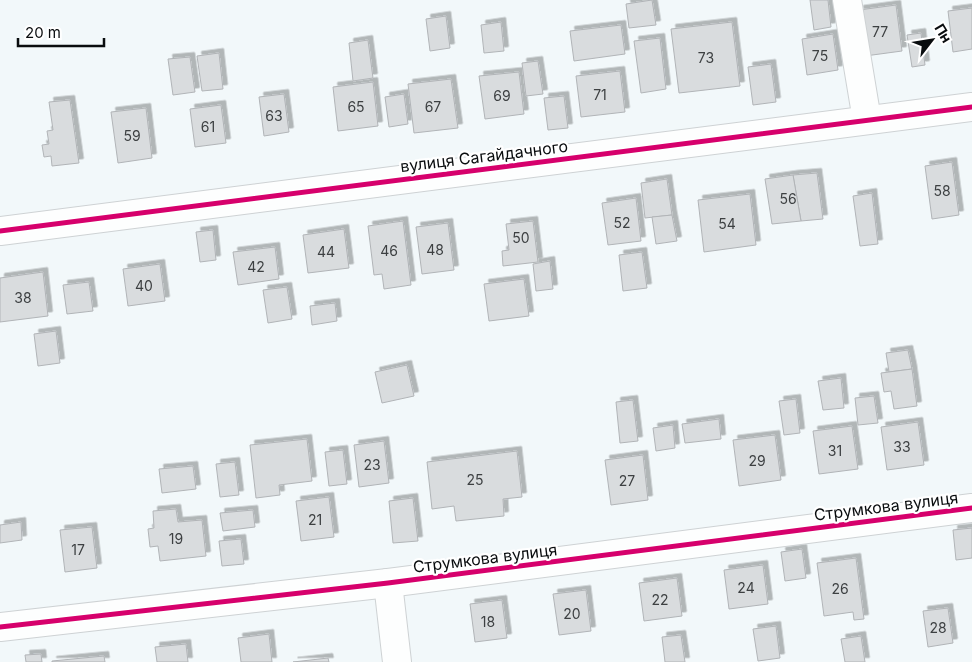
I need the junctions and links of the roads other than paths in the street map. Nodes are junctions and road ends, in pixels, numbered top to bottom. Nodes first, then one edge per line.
1 (847, 0) edge
2 (972, 107) edge
3 (867, 120) junction
4 (0, 231) edge
5 (972, 508) edge
6 (388, 583) junction
7 (0, 626) edge
8 (397, 662) edge

1 - 3 street
2 - 3 street, вулиця Сагайдачного
3 - 4 street, вулиця Сагайдачного
5 - 6 street, Струмкова вулиця
6 - 7 street, Струмкова вулиця
6 - 8 street

